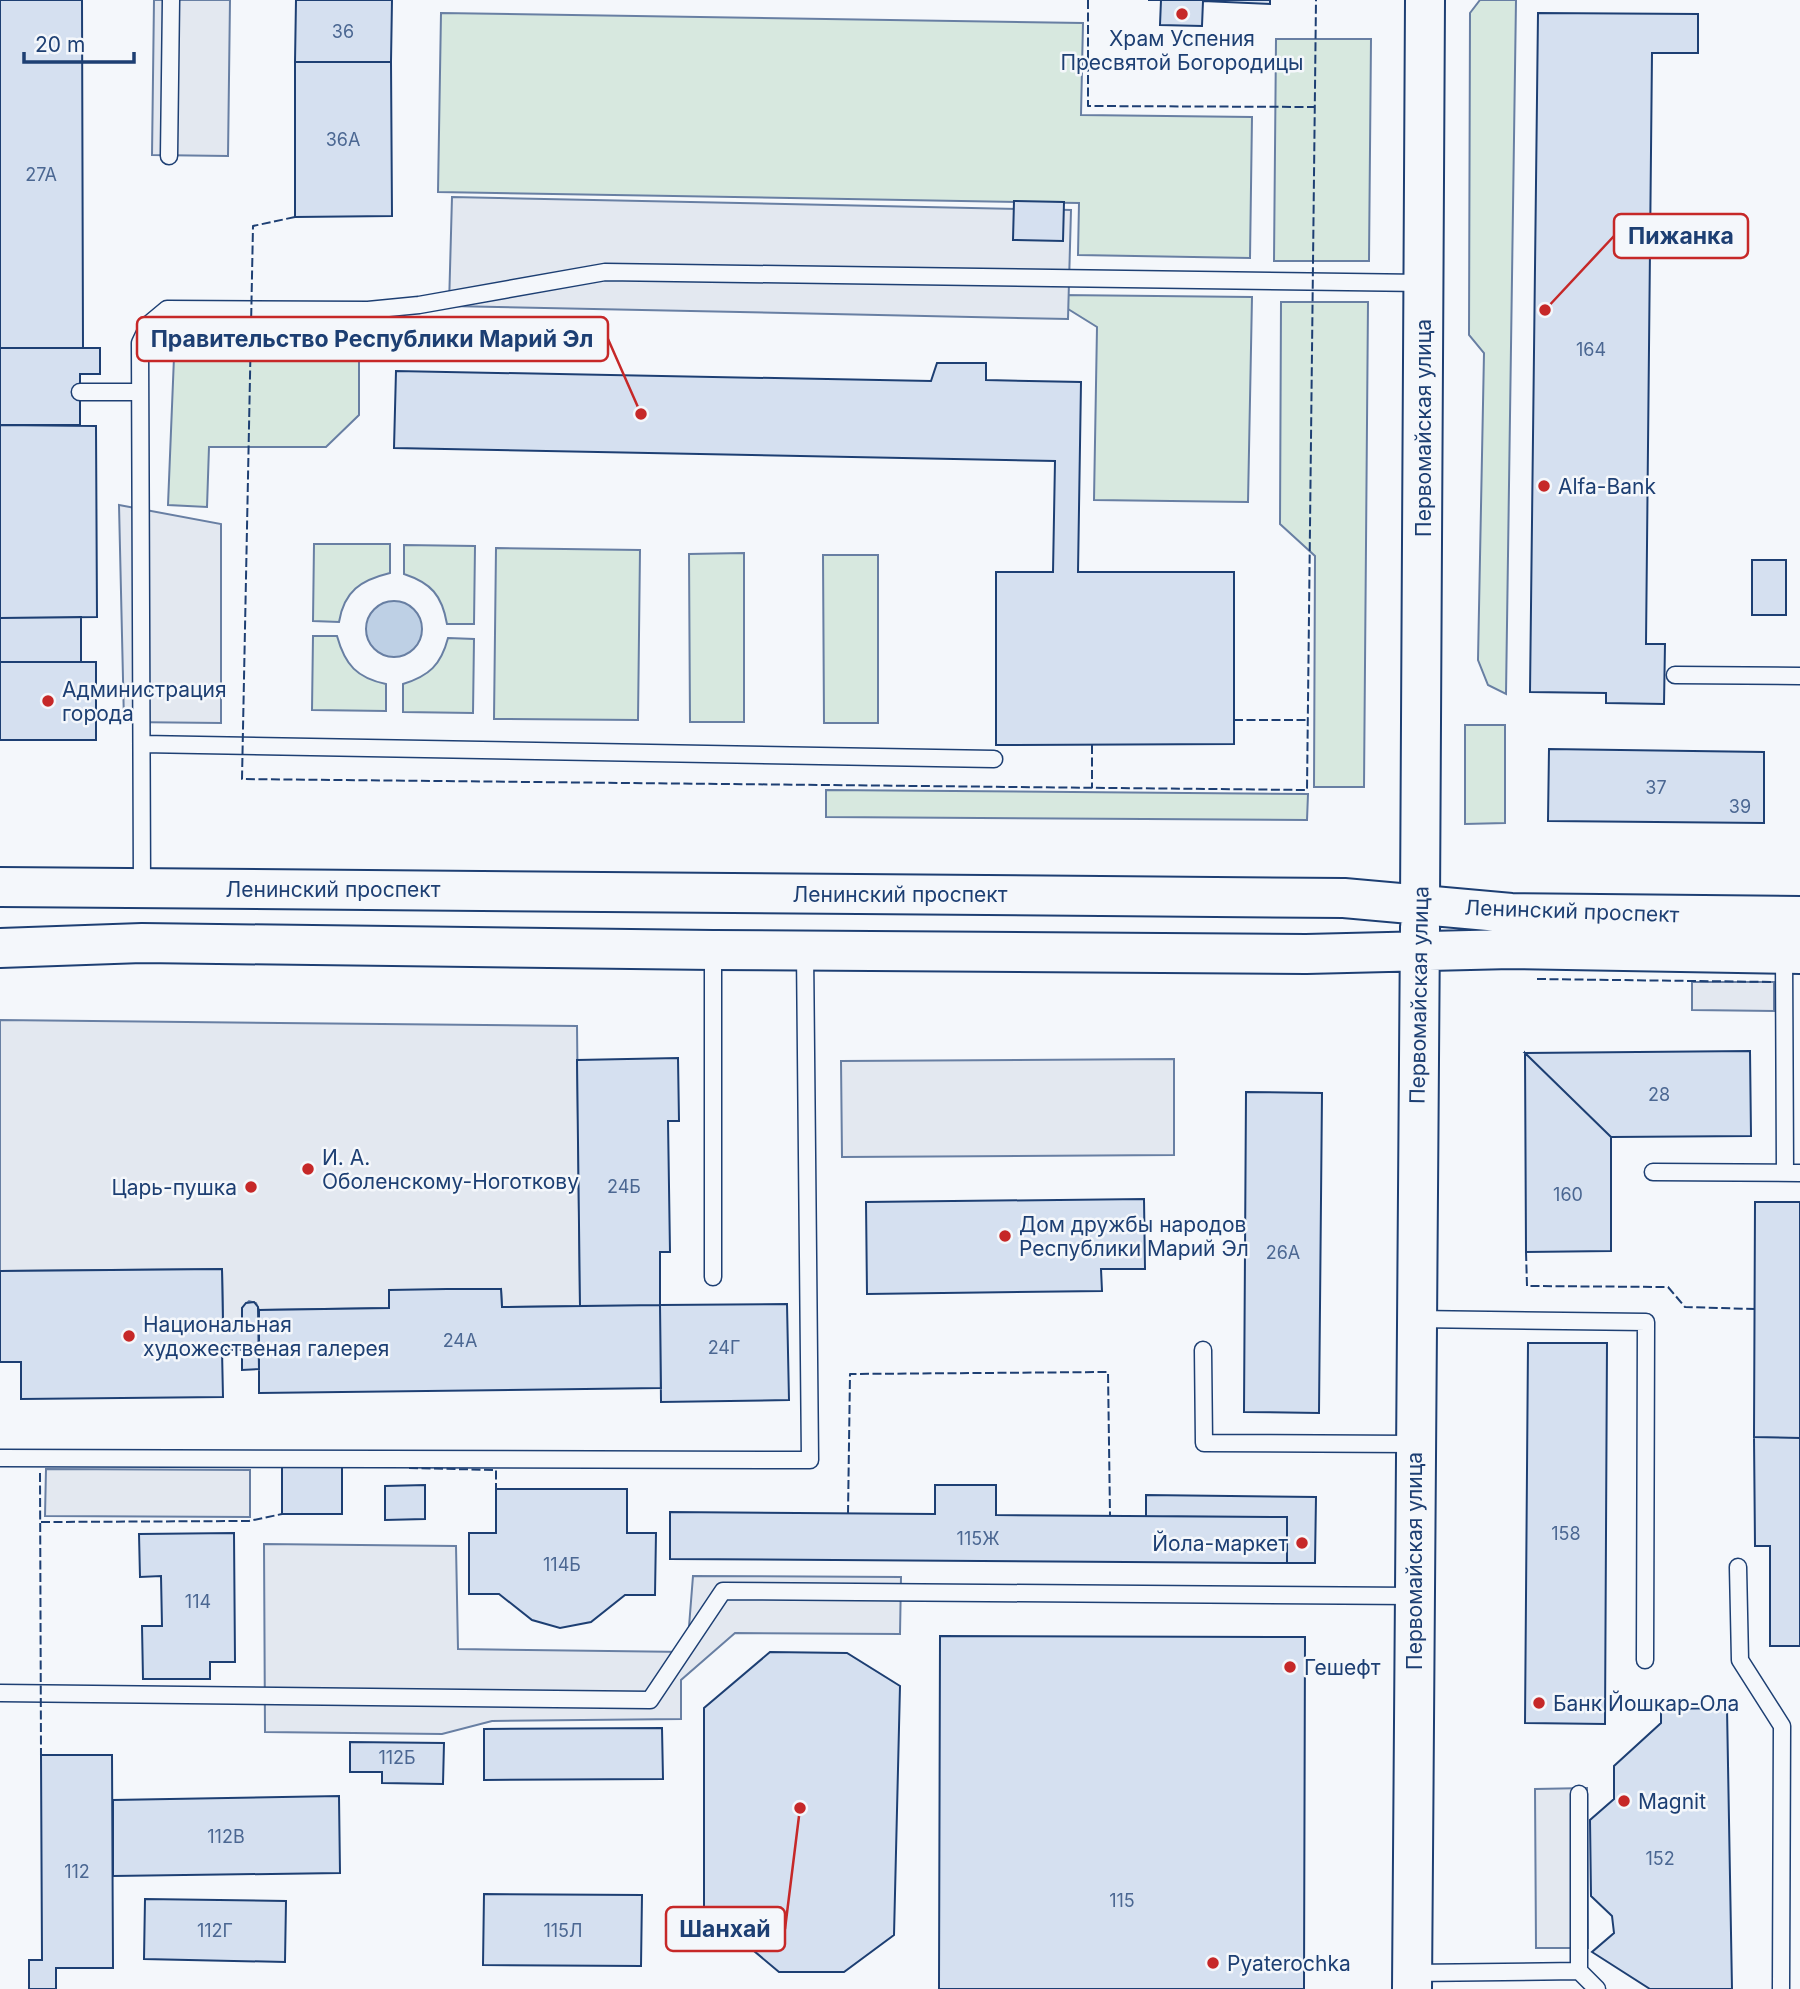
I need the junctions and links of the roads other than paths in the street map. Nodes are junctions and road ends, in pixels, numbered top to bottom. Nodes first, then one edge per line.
1 (171, 0) edge
2 (1425, 0) edge
3 (169, 156) dead end
4 (1423, 283) junction
5 (80, 392) dead end
6 (140, 392) junction
7 (1675, 675) dead end
8 (1800, 676) edge
9 (142, 744) junction
10 (994, 759) dead end
11 (0, 887) edge
12 (142, 887) junction
13 (1420, 904) junction
14 (1800, 916) edge
15 (0, 948) edge
16 (713, 950) junction
17 (805, 951) junction
18 (1420, 952) junction
19 (1792, 954) edge
20 (1653, 1172) dead end
21 (1792, 1173) edge
22 (713, 1277) dead end
23 (1416, 1319) junction
24 (1203, 1350) dead end
25 (1415, 1444) junction
26 (0, 1458) edge
27 (1738, 1567) dead end
28 (1414, 1596) junction
29 (1645, 1660) dead end
30 (0, 1693) edge
31 (1579, 1794) dead end
32 (1579, 1971) junction
33 (1412, 1981) edge
34 (1597, 1989) edge
35 (1781, 1989) edge

1 - 3 lane
2 - 4 main road, Первомайская улица
4 - 6 lane
4 - 13 main road, Первомайская улица
5 - 6 lane
6 - 9 lane
7 - 8 lane
9 - 10 lane
9 - 12 lane
11 - 12 main road, Ленинский проспект
12 - 13 main road, Ленинский проспект
13 - 14 main road, Ленинский проспект
13 - 18 main road, Первомайская улица
15 - 16 main road, Ленинский проспект
16 - 17 main road, Ленинский проспект
16 - 22 lane
17 - 18 main road, Ленинский проспект
17 - 26 lane
18 - 19 main road, Ленинский проспект
18 - 23 main road, Первомайская улица
19 - 21 lane
20 - 21 lane
23 - 25 main road, Первомайская улица
23 - 29 lane
24 - 25 lane
25 - 28 main road, Первомайская улица
27 - 35 lane
28 - 30 lane
28 - 33 main road, Первомайская улица
31 - 32 lane
32 - 33 lane
32 - 34 lane

